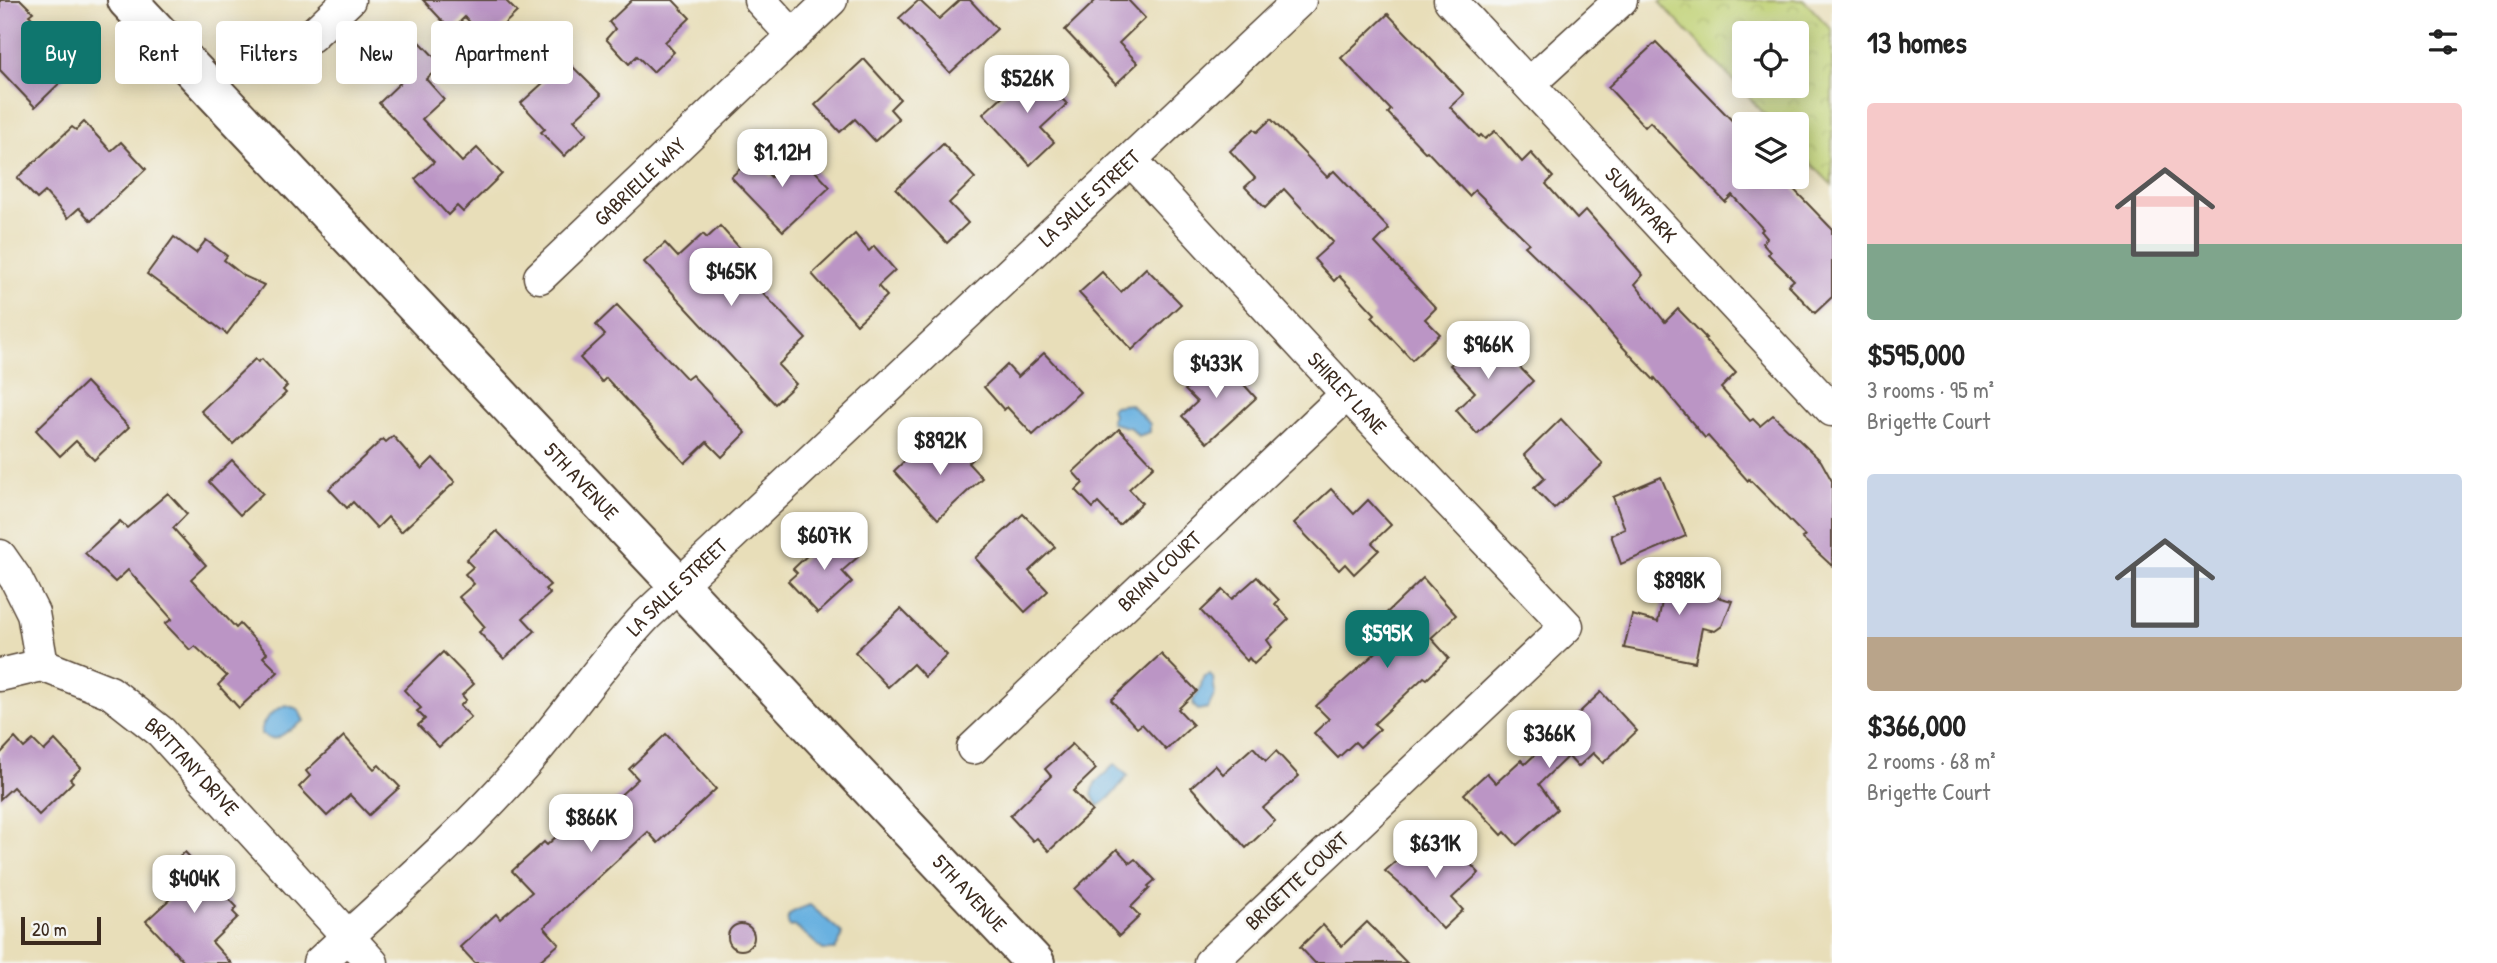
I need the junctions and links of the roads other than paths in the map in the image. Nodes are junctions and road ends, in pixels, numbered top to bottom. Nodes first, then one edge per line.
1 (127, 0) edge
2 (349, 0) edge
3 (760, 0) edge
4 (831, 0) edge
5 (1300, 0) edge
6 (1450, 0) edge
7 (1620, 0) edge
8 (322, 26) edge
9 (793, 36) junction
10 (1529, 85) junction
11 (1131, 160) junction
12 (540, 277) dead end
13 (1347, 394) junction
14 (1832, 410) edge
15 (0, 556) edge
16 (678, 586) junction
17 (1566, 626) joint
18 (42, 665) junction
19 (0, 675) edge
20 (974, 748) dead end
21 (347, 937) junction
22 (319, 963) edge
23 (372, 963) edge
24 (1035, 963) edge
25 (1210, 963) edge

1 - 16 main road, 5TH AVENUE
2 - 8 street
3 - 9 street
4 - 9 street, GABRIELLE WAY
5 - 11 street, LA SALLE STREET
6 - 10 street, SUNNYPARK
7 - 10 street
9 - 12 street, GABRIELLE WAY
10 - 14 street, SUNNYPARK
11 - 13 street, SHIRLEY LANE
11 - 16 street, LA SALLE STREET
13 - 17 street, SHIRLEY LANE
13 - 20 street, BRIAN COURT
15 - 18 street
16 - 21 street, LA SALLE STREET
16 - 24 main road, 5TH AVENUE
17 - 25 street, BRIGETTE COURT
18 - 19 street
18 - 21 street, BRITTANY DRIVE
21 - 22 street, LA SALLE STREET
21 - 23 street, BRITTANY DRIVE

